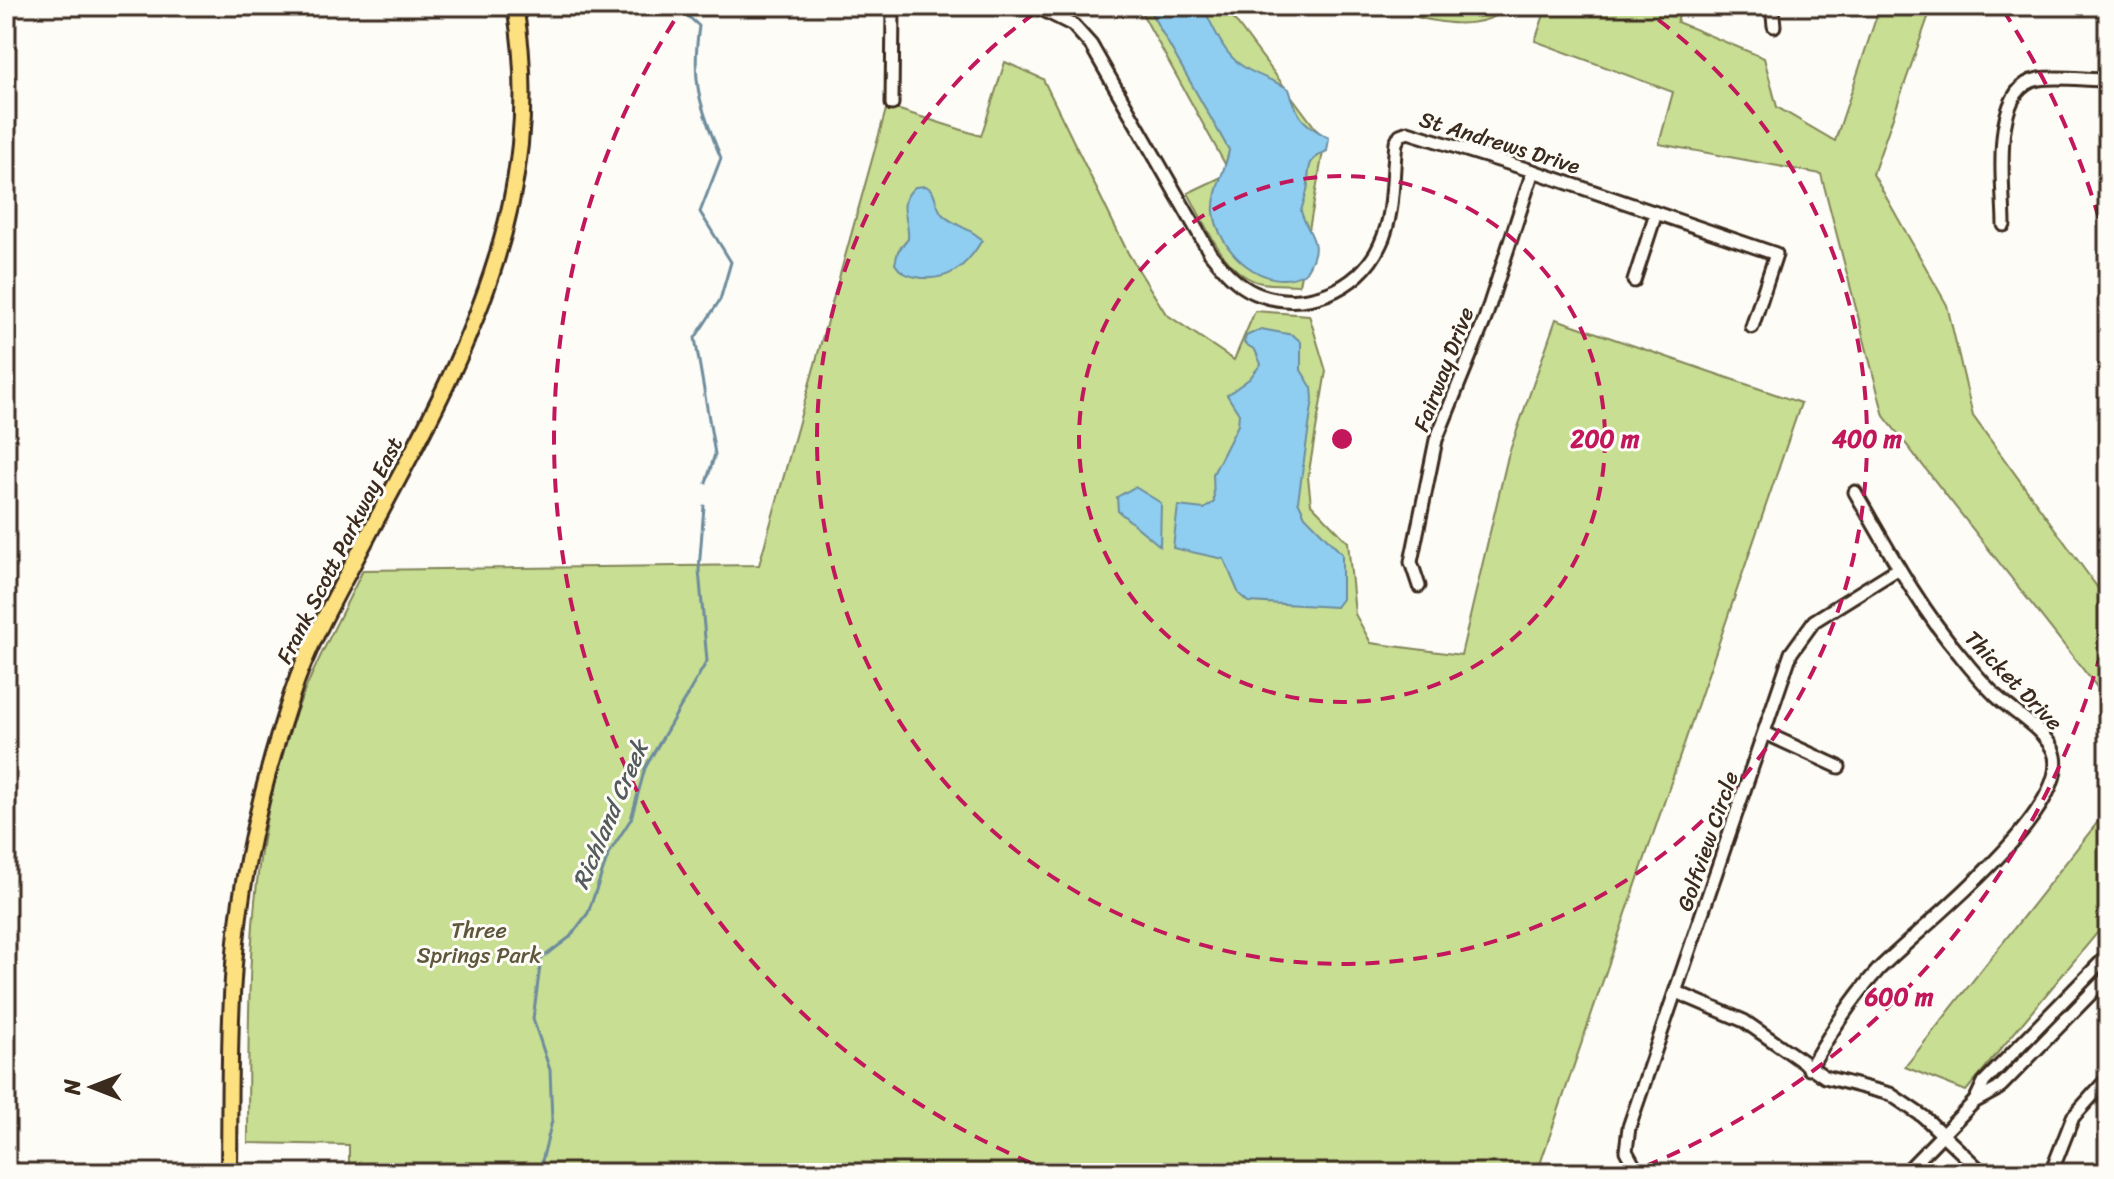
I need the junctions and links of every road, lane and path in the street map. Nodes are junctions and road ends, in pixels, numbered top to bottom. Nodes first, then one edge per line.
1 (515, 6) edge
2 (893, 6) edge
3 (1035, 6) edge
4 (1772, 6) edge
5 (1774, 26) dead end
6 (2108, 80) edge
7 (892, 104) dead end
8 (1533, 171) junction
9 (1656, 213) junction
10 (2004, 225) dead end
11 (1634, 281) dead end
12 (1752, 327) dead end
13 (1855, 492) dead end
14 (1899, 568) junction
15 (1419, 586) dead end
16 (1765, 733) junction
17 (1839, 767) dead end
18 (2108, 955) edge
19 (2108, 976) edge
20 (1676, 992) junction
21 (1809, 1069) junction
22 (2108, 1078) edge
23 (1974, 1102) junction
24 (1941, 1133) junction
25 (229, 1173) edge
26 (1638, 1173) edge
27 (1905, 1173) edge
28 (1983, 1173) edge
29 (2051, 1173) edge

1 - 25 main road, Frank Scott Parkway East
2 - 7 street
3 - 8 street, St Andrews Drive
4 - 5 street
6 - 10 street
8 - 9 street, St Andrews Drive
8 - 15 street, Fairway Drive
9 - 11 street
9 - 12 street, St Andrews Drive
13 - 14 street, Thicket Drive
14 - 16 street, Golfview Circle
14 - 21 street, Thicket Drive
16 - 17 street
16 - 20 street, Golfview Circle
18 - 23 street
19 - 23 street
20 - 21 street
20 - 26 street, Golfview Circle
21 - 24 street
22 - 29 street
23 - 24 street
24 - 27 street
24 - 28 street

